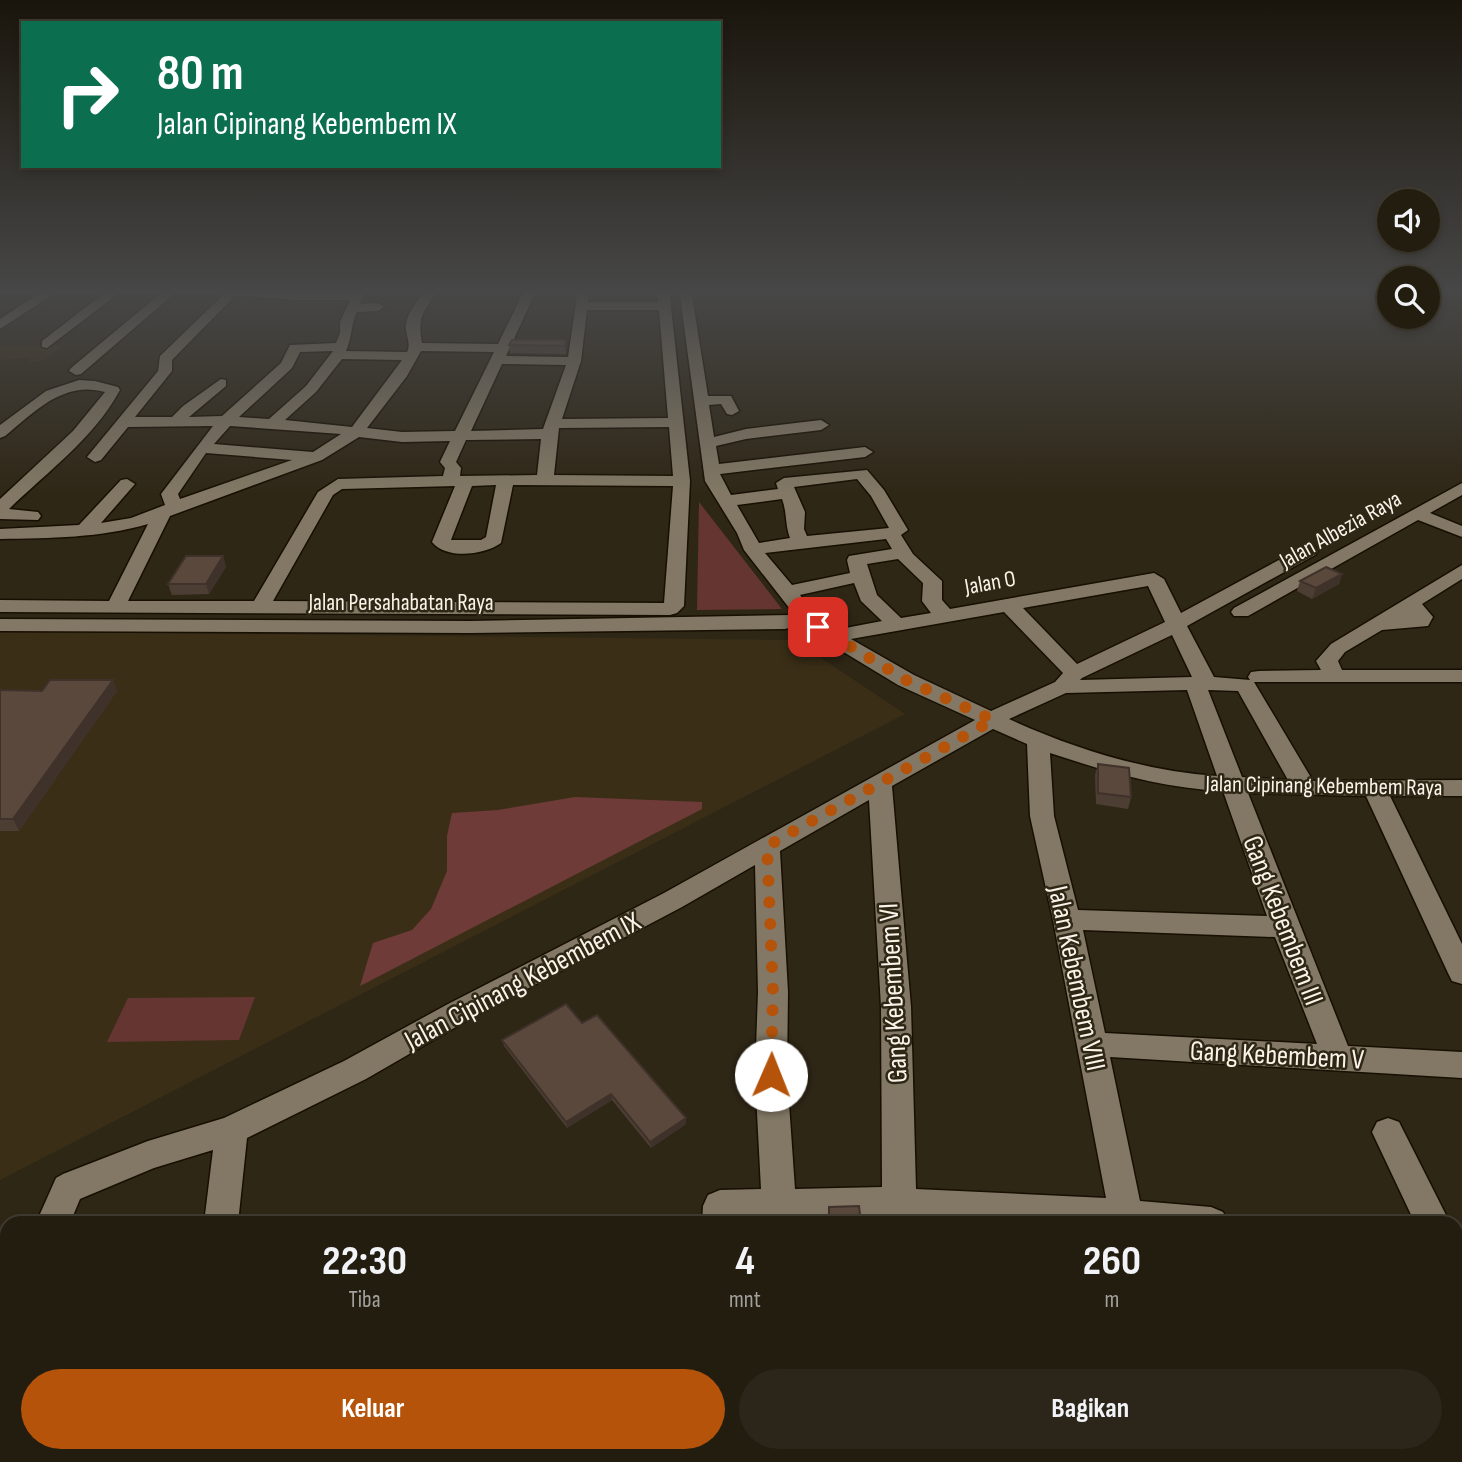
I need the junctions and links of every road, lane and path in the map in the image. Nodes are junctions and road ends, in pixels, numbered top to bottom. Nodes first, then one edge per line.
1 (96, 357) edge
2 (291, 357) edge
3 (335, 357) edge
4 (410, 357) edge
5 (500, 357) edge
6 (554, 357) edge
7 (573, 357) edge
8 (671, 357) edge
9 (695, 357) edge
10 (165, 359) edge
11 (574, 361) junction
12 (73, 378) junction
13 (221, 383) dead end
14 (701, 401) junction
15 (732, 411) dead end
16 (226, 421) junction
17 (124, 422) junction
18 (176, 422) junction
19 (675, 422) junction
20 (272, 424) junction
21 (821, 425) dead end
22 (551, 429) junction
23 (357, 431) junction
24 (0, 433) edge
25 (460, 437) junction
26 (707, 444) junction
27 (202, 448) junction
28 (864, 452) dead end
29 (94, 457) dead end
30 (316, 457) junction
31 (712, 470) junction
32 (505, 480) junction
33 (459, 481) junction
34 (545, 481) junction
35 (682, 481) junction
36 (211, 483) dead end
37 (127, 484) dead end
38 (236, 488) junction
39 (1462, 488) edge
40 (786, 493) junction
41 (726, 501) junction
42 (0, 508) edge
43 (169, 511) junction
44 (0, 514) edge
45 (1418, 514) junction
46 (32, 516) dead end
47 (85, 530) junction
48 (1462, 531) edge
49 (891, 533) junction
50 (0, 534) edge
51 (800, 541) junction
52 (753, 550) junction
53 (1309, 551) dead end
54 (903, 553) junction
55 (861, 576) junction
56 (1459, 576) edge
57 (1154, 579) joint
58 (787, 592) junction
59 (1008, 604) junction
60 (0, 606) edge
61 (116, 606) junction
62 (260, 607) junction
63 (1241, 611) dead end
64 (943, 614) junction
65 (472, 618) junction
66 (801, 618) junction
67 (895, 623) junction
68 (1175, 624) junction
69 (0, 625) edge
70 (834, 636) junction
71 (1334, 676) junction
72 (1462, 676) edge
73 (1259, 677) dead end
74 (1069, 680) junction
75 (1200, 683) junction
76 (993, 720) junction
77 (1038, 741) junction
78 (880, 783) junction
79 (1231, 784) junction
80 (1462, 788) edge
81 (1305, 789) junction
82 (1375, 790) junction
83 (767, 846) junction
84 (1067, 920) junction
85 (1285, 927) junction
86 (1462, 973) edge
87 (1091, 1044) junction
88 (1337, 1056) junction
89 (1462, 1065) edge
90 (232, 1130) junction
91 (1388, 1132) dead end
92 (779, 1203) junction
93 (882, 1210) edge
94 (1126, 1215) junction
95 (56, 1216) edge
96 (222, 1216) edge
97 (719, 1216) edge
98 (1133, 1216) edge
99 (1430, 1216) edge

1 - 12 street
2 - 16 street
3 - 20 street
4 - 23 street
5 - 25 street
6 - 11 street
7 - 11 street
8 - 19 street
9 - 14 street
10 - 17 street
11 - 22 street
12 - 24 street
12 - 42 street
13 - 18 street
14 - 15 street
14 - 26 street
16 - 18 street
16 - 20 street
16 - 27 street
17 - 18 street
17 - 29 street
19 - 22 street
19 - 35 street
20 - 23 street
21 - 26 street
22 - 25 street
22 - 34 street
23 - 25 street
23 - 30 street
25 - 33 street
26 - 31 street
27 - 30 street
27 - 43 street
28 - 31 street
30 - 38 street
31 - 41 street
32 - 33 street
32 - 33 street
32 - 34 street
33 - 62 street
34 - 35 street
35 - 65 street, Jalan Persahabatan Raya
36 - 38 street
37 - 47 street
38 - 43 street
39 - 45 street, Jalan Albezia Raya
40 - 41 street
40 - 49 street
40 - 51 street
41 - 52 street
43 - 47 street
43 - 61 street
44 - 46 street
45 - 48 street
45 - 63 street, Jalan Albezia Raya
47 - 50 street
49 - 51 street
49 - 54 street
51 - 52 street
52 - 58 street
53 - 68 street, Jalan Cipinang Kebembem IX
54 - 55 street
54 - 64 street
55 - 58 street
55 - 67 street
56 - 71 street
57 - 59 street, Jalan O
57 - 68 street, Gang Kebembem III
58 - 66 street
59 - 64 street, Jalan O
59 - 74 street
60 - 61 street, Jalan Persahabatan Raya
61 - 62 street, Jalan Persahabatan Raya
62 - 65 street, Jalan Persahabatan Raya
64 - 67 street, Jalan O
65 - 66 street, Jalan Persahabatan Raya
65 - 69 street, Jalan Persahabatan Raya
66 - 70 street, Jalan Cipinang Kebembem Raya
67 - 70 street, Jalan O
68 - 74 street, Jalan Cipinang Kebembem IX
68 - 75 street, Gang Kebembem III
70 - 76 street, Jalan Cipinang Kebembem Raya
71 - 72 street
71 - 73 street
74 - 75 street
74 - 76 street, Jalan Cipinang Kebembem IX
75 - 79 street, Gang Kebembem III
75 - 81 street
76 - 77 street, Jalan Cipinang Kebembem Raya
76 - 78 street, Jalan Cipinang Kebembem IX
77 - 79 street, Jalan Cipinang Kebembem Raya
77 - 84 street, Jalan Kebembem VIII
78 - 83 street, Jalan Cipinang Kebembem IX
78 - 93 street, Gang Kebembem VI
79 - 81 street, Jalan Cipinang Kebembem Raya
79 - 85 street, Gang Kebembem III
80 - 82 street, Jalan Cipinang Kebembem Raya
81 - 82 street, Jalan Cipinang Kebembem Raya
82 - 86 street
83 - 90 street, Jalan Cipinang Kebembem IX
83 - 92 street
84 - 85 street
84 - 87 street, Jalan Kebembem VIII
85 - 88 street, Gang Kebembem III
87 - 88 street, Gang Kebembem V
87 - 94 street, Jalan Kebembem VIII
88 - 89 street, Gang Kebembem V
90 - 95 street, Jalan Cipinang Kebembem IX
90 - 96 street
91 - 99 street
92 - 93 street
92 - 97 street
93 - 94 street
94 - 98 street

